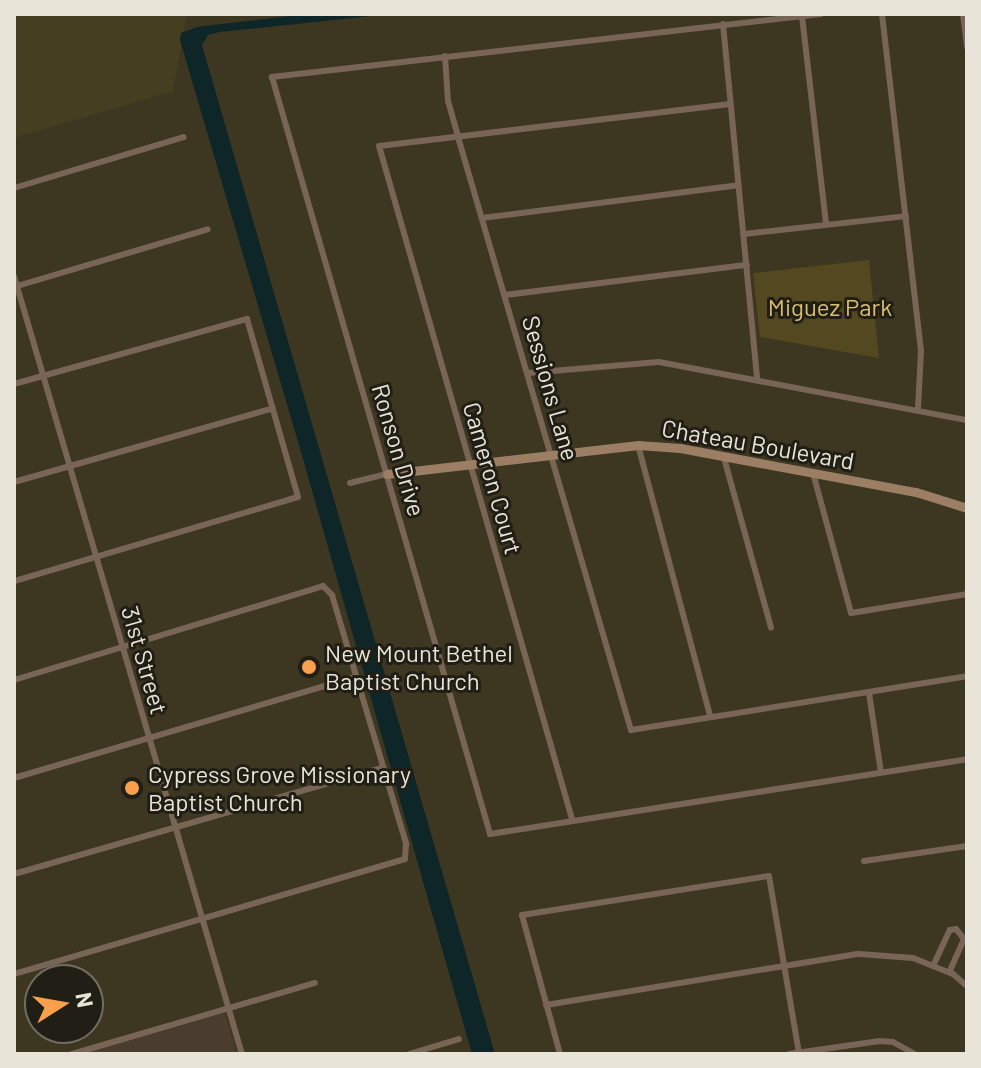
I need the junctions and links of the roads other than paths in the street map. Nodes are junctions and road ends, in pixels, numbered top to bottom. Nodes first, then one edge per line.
1 (821, 14) edge
2 (882, 14) edge
3 (963, 14) edge
4 (802, 16) junction
5 (723, 24) junction
6 (967, 47) edge
7 (445, 56) junction
8 (731, 104) junction
9 (184, 137) dead end
10 (458, 137) junction
11 (738, 185) junction
12 (14, 188) edge
13 (906, 216) junction
14 (482, 218) junction
15 (826, 225) junction
16 (208, 229) dead end
17 (744, 234) junction
18 (747, 265) junction
19 (14, 276) edge
20 (16, 287) edge
21 (505, 295) junction
22 (528, 373) junction
23 (43, 376) junction
24 (757, 378) junction
25 (14, 384) edge
26 (273, 408) junction
27 (918, 408) junction
28 (967, 420) edge
29 (638, 445) junction
30 (552, 455) junction
31 (724, 458) junction
32 (471, 464) junction
33 (69, 466) junction
34 (813, 473) junction
35 (387, 474) junction
36 (14, 482) edge
37 (350, 483) dead end
38 (967, 508) edge
39 (97, 557) junction
40 (14, 581) edge
41 (967, 594) edge
42 (771, 628) dead end
43 (123, 648) junction
44 (967, 676) edge
45 (355, 677) junction
46 (14, 680) edge
47 (869, 693) junction
48 (710, 716) junction
49 (149, 737) junction
50 (967, 759) edge
51 (381, 768) junction
52 (881, 772) junction
53 (14, 778) edge
54 (572, 819) junction
55 (175, 827) junction
56 (967, 846) edge
57 (864, 861) dead end
58 (14, 874) edge
59 (202, 919) junction
60 (784, 965) junction
61 (933, 966) junction
62 (949, 972) junction
63 (14, 974) edge
64 (315, 983) dead end
65 (967, 986) edge
66 (546, 1005) junction
67 (229, 1009) junction
68 (459, 1039) dead end
69 (799, 1053) edge
70 (72, 1054) edge
71 (242, 1054) edge
72 (409, 1054) edge
73 (560, 1054) edge
74 (789, 1054) edge
75 (915, 1054) edge

1 - 4 street
2 - 13 street
3 - 6 street
4 - 5 street
4 - 15 street
5 - 7 street
5 - 8 street
7 - 10 street, Sessions Lane
7 - 35 street, Ronson Drive
8 - 10 street
8 - 11 street
9 - 12 street
10 - 14 street, Sessions Lane
10 - 32 street, Cameron Court
11 - 14 street
11 - 17 street
13 - 15 street
13 - 27 street
14 - 21 street, Sessions Lane
15 - 17 street
16 - 20 street
17 - 18 street
18 - 21 street
18 - 24 street
19 - 20 street, 31st Street
20 - 23 street, 31st Street
21 - 22 street, Sessions Lane
22 - 24 street
22 - 30 street, Sessions Lane
23 - 25 street
23 - 26 street
23 - 33 street, 31st Street
24 - 27 street
26 - 33 street
26 - 39 street
27 - 28 street
29 - 30 street, Chateau Boulevard
29 - 31 street, Chateau Boulevard
29 - 48 street
30 - 32 street, Chateau Boulevard
30 - 48 street, Sessions Lane
31 - 34 street, Chateau Boulevard
31 - 42 street
32 - 35 street, Chateau Boulevard
32 - 54 street, Cameron Court
33 - 36 street
33 - 39 street, 31st Street
34 - 38 street, Chateau Boulevard
34 - 41 street
35 - 37 street, Chateau Boulevard
35 - 54 street, Ronson Drive
39 - 40 street
39 - 43 street, 31st Street
43 - 45 street
43 - 46 street
43 - 49 street, 31st Street
44 - 47 street
45 - 49 street
45 - 51 street
47 - 48 street
47 - 52 street
49 - 53 street
49 - 55 street, 31st Street
50 - 52 street
51 - 55 street
51 - 59 street
52 - 54 street
55 - 58 street
55 - 59 street, 31st Street
56 - 57 street
59 - 63 street
59 - 67 street, 31st Street
60 - 61 street
60 - 66 street
60 - 66 street
60 - 69 street
61 - 62 street
61 - 62 street
62 - 65 street
64 - 67 street
66 - 73 street
67 - 70 street
67 - 71 street, 31st Street
68 - 72 street
69 - 74 street
69 - 75 street

